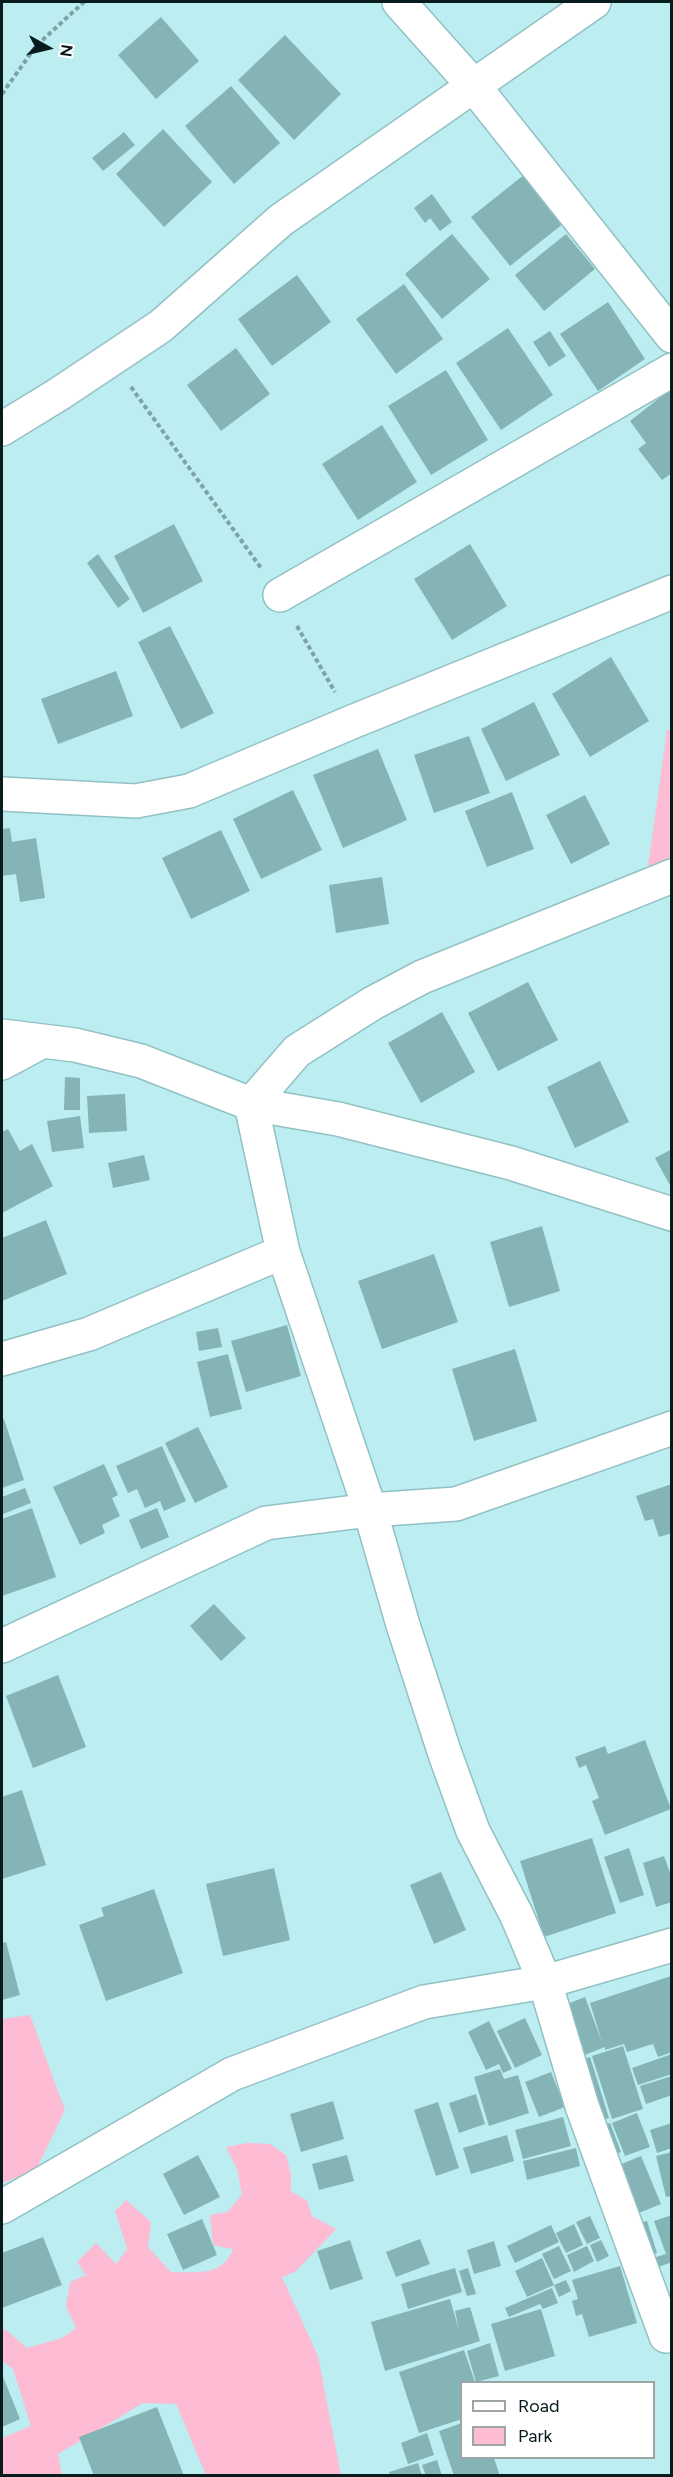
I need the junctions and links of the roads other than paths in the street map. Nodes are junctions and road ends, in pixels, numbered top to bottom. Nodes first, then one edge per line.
1 (399, 2) edge
2 (594, 2) edge
3 (473, 85) junction
4 (672, 336) edge
5 (672, 370) edge
6 (2, 429) edge
7 (672, 592) edge
8 (280, 595) road end
9 (2, 794) edge
10 (672, 876) edge
11 (2, 1036) edge
12 (44, 1041) junction
13 (2, 1063) edge
14 (251, 1104) junction
15 (672, 1214) edge
16 (283, 1252) junction
17 (2, 1359) edge
18 (672, 1428) edge
19 (370, 1510) junction
20 (2, 1646) edge
21 (672, 1945) edge
22 (545, 1982) junction
23 (2, 2207) edge
24 (670, 2343) edge

1 - 3 street
2 - 3 street
3 - 4 street
3 - 6 street
5 - 8 street
7 - 9 street
10 - 14 street
11 - 12 street
12 - 13 street
12 - 14 street
14 - 15 street
14 - 16 street
16 - 17 street
16 - 19 street
18 - 19 street
19 - 20 street
19 - 22 street
21 - 22 street
22 - 23 street
22 - 24 street

